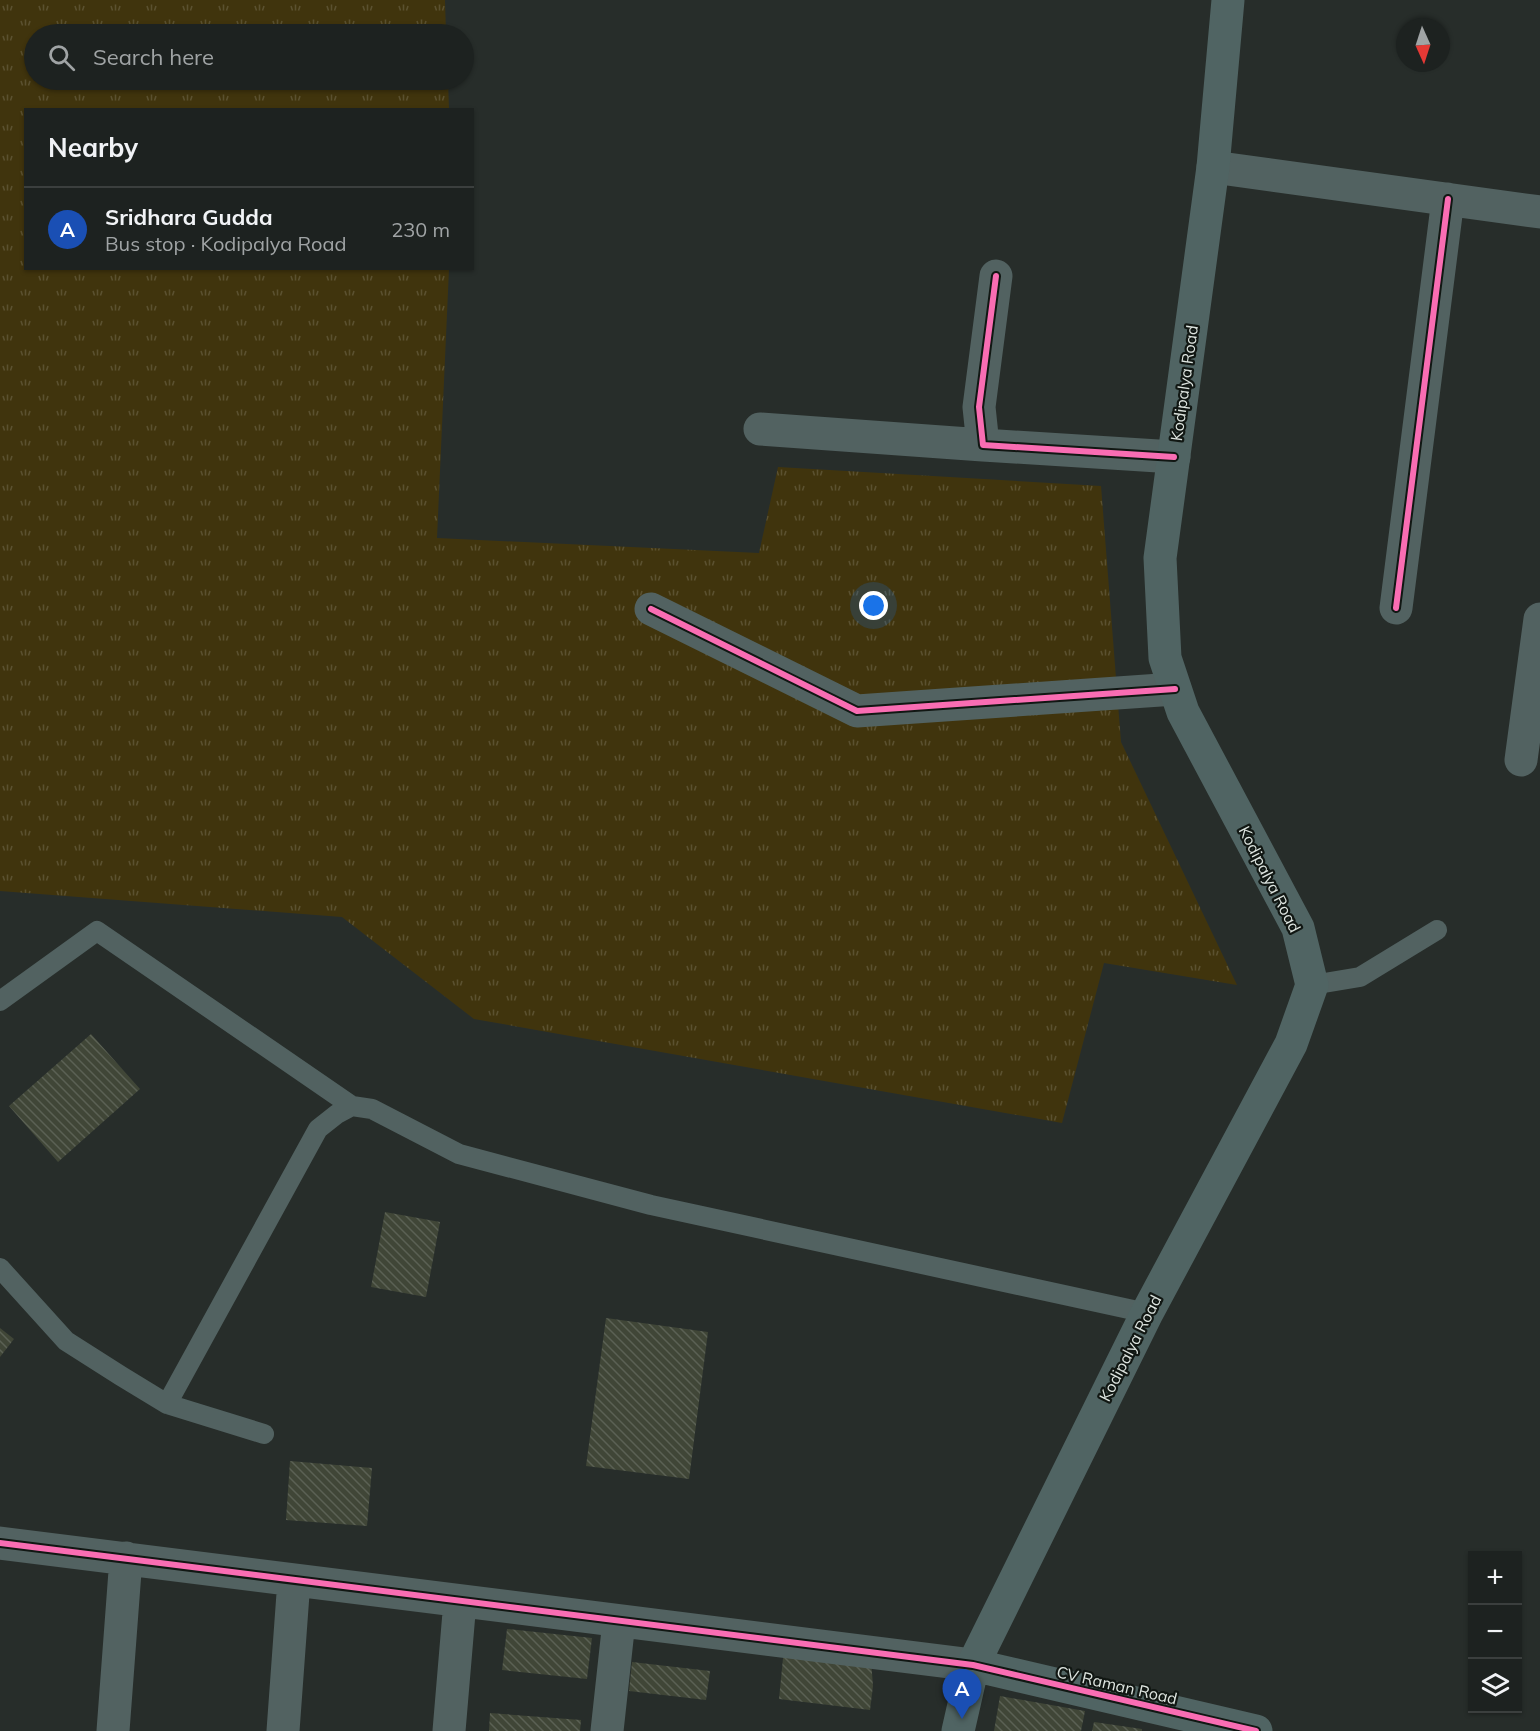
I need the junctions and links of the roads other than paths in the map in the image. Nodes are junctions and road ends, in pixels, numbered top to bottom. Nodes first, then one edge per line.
1 (1228, 0) edge
2 (1213, 167) junction
3 (1448, 199) junction
4 (1540, 212) edge
5 (996, 276) dead end
6 (760, 429) dead end
7 (983, 445) junction
8 (1174, 457) junction
9 (1396, 608) dead end
10 (651, 609) dead end
11 (1540, 619) edge
12 (1175, 689) junction
13 (1521, 760) dead end
14 (1437, 930) dead end
15 (1312, 985) junction
16 (0, 1001) edge
17 (352, 1106) junction
18 (0, 1268) edge
19 (1147, 1313) junction
20 (167, 1404) junction
21 (264, 1434) dead end
22 (0, 1543) edge
23 (126, 1558) junction
24 (294, 1580) junction
25 (460, 1601) junction
26 (620, 1621) junction
27 (973, 1665) junction
28 (113, 1731) edge
29 (283, 1731) edge
30 (449, 1731) edge
31 (607, 1731) edge
32 (958, 1731) edge
33 (1256, 1731) edge

1 - 2 main road, Kodipalya Road
2 - 3 street
2 - 8 main road, Kodipalya Road
3 - 4 street
3 - 9 street
5 - 7 street
6 - 7 street
7 - 8 street
8 - 12 main road, Kodipalya Road
10 - 12 street
11 - 13 street
12 - 15 main road, Kodipalya Road
14 - 15 lane
15 - 19 main road, Kodipalya Road
16 - 17 lane
17 - 19 lane
17 - 20 lane
18 - 20 lane
19 - 27 main road, Kodipalya Road
20 - 21 lane
22 - 23 street
23 - 24 street
23 - 28 street
24 - 25 street
24 - 29 street
25 - 26 street
25 - 30 street
26 - 27 street
26 - 31 street
27 - 32 main road, Kodipalya Road
27 - 33 main road, CV Raman Road

